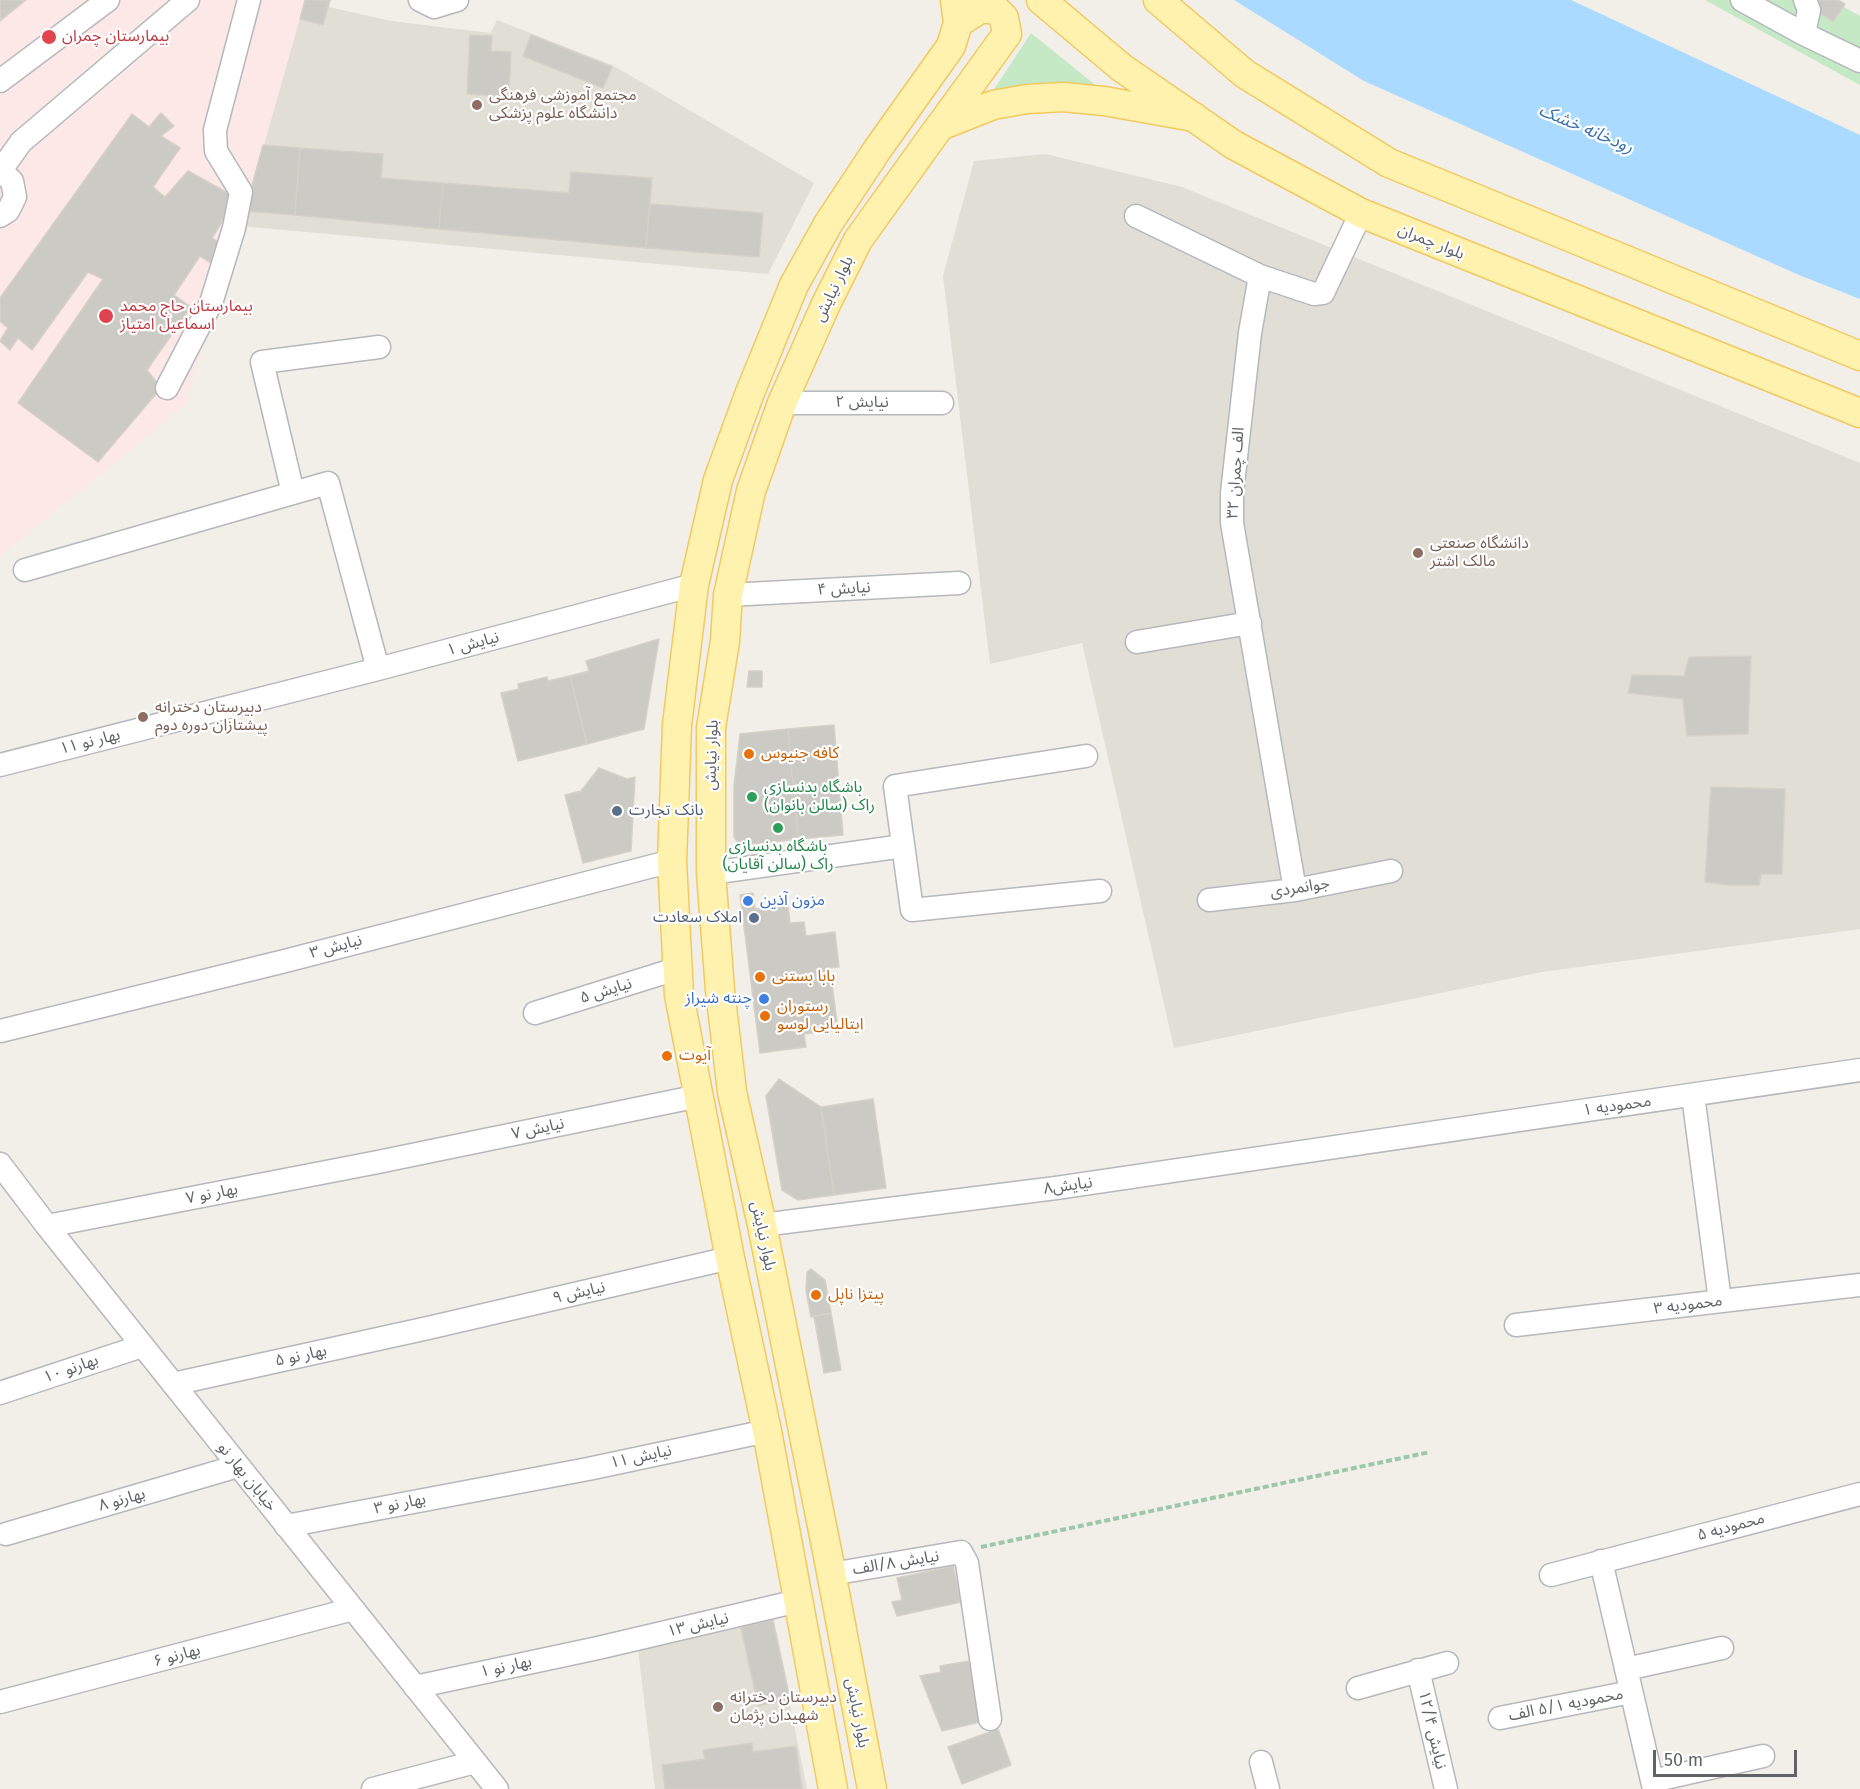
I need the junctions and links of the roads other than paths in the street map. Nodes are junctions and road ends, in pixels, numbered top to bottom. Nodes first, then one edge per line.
1 (108, 0) edge
2 (188, 0) edge
3 (249, 0) edge
4 (420, 0) edge
5 (457, 0) edge
6 (1041, 0) edge
7 (1158, 0) edge
8 (1742, 0) edge
9 (1805, 0) edge
10 (957, 11) edge
11 (1804, 34) junction
12 (1860, 61) edge
13 (0, 81) edge
14 (1194, 117) junction
15 (940, 126) junction
16 (1, 170) edge
17 (836, 211) junction
18 (1361, 213) junction
19 (0, 216) edge
20 (1136, 216) dead end
21 (866, 228) junction
22 (1260, 276) junction
23 (379, 347) dead end
24 (1860, 356) edge
25 (167, 388) dead end
26 (782, 403) junction
27 (942, 403) dead end
28 (1860, 413) edge
29 (293, 493) junction
30 (25, 570) dead end
31 (959, 583) dead end
32 (694, 585) junction
33 (728, 595) junction
34 (1250, 623) junction
35 (1137, 642) dead end
36 (378, 669) junction
37 (251, 702) joint
38 (1086, 756) dead end
39 (0, 765) edge
40 (903, 846) junction
41 (672, 861) junction
42 (1391, 871) dead end
43 (711, 873) junction
44 (1295, 890) junction
45 (1100, 891) dead end
46 (1209, 900) dead end
47 (676, 969) junction
48 (535, 1013) dead end
49 (0, 1031) edge
50 (1860, 1070) edge
51 (1693, 1095) junction
52 (699, 1096) junction
53 (1374, 1142) joint
54 (378, 1162) joint
55 (0, 1164) edge
56 (762, 1225) junction
57 (46, 1226) junction
58 (730, 1258) junction
59 (1860, 1284) edge
60 (1720, 1301) junction
61 (1516, 1325) dead end
62 (428, 1328) joint
63 (142, 1346) junction
64 (173, 1384) junction
65 (0, 1393) edge
66 (767, 1431) junction
67 (238, 1466) junction
68 (514, 1482) joint
69 (1860, 1494) edge
70 (286, 1526) junction
71 (6, 1533) dead end
72 (1602, 1561) junction
73 (831, 1574) junction
74 (1551, 1575) dead end
75 (798, 1601) junction
76 (353, 1609) junction
77 (598, 1648) joint
78 (1722, 1648) dead end
79 (1447, 1663) dead end
80 (1626, 1669) junction
81 (1418, 1670) junction
82 (415, 1687) junction
83 (1358, 1688) dead end
84 (1631, 1692) junction
85 (0, 1702) edge
86 (1500, 1718) dead end
87 (990, 1719) dead end
88 (1763, 1756) dead end
89 (475, 1762) junction
90 (1261, 1762) dead end
91 (1653, 1785) edge
92 (373, 1789) edge
93 (497, 1789) edge
94 (833, 1789) edge
95 (872, 1789) edge
96 (1268, 1789) edge
97 (1446, 1789) edge

1 - 13 street
2 - 16 street
3 - 25 street
4 - 5 street
6 - 14 main road, بلوار چمران
7 - 24 main road
8 - 11 street
9 - 11 street
10 - 15 main road, بلوار نیایش
10 - 17 main road
11 - 12 street
14 - 15 main road
14 - 18 main road, بلوار چمران
15 - 21 main road, بلوار نیایش
16 - 19 street
17 - 21 main road
17 - 32 main road
18 - 22 street
18 - 28 main road, بلوار چمران
20 - 22 street
21 - 26 main road, بلوار نیایش
22 - 34 street, ۳۲ الف چمران
23 - 29 street
26 - 27 street, نیایش ۲
26 - 33 main road, بلوار نیایش
29 - 30 street
29 - 36 street
31 - 33 street, نیایش ۴
32 - 36 street, نیایش ۱
32 - 41 main road
33 - 43 main road, بلوار نیایش
34 - 35 street
34 - 44 street, ۳۲ الف چمران
36 - 37 street, نیایش ۱
37 - 39 street, ۱۱ بهار نو
38 - 40 street
40 - 43 street
40 - 45 street
41 - 47 main road
41 - 49 street, نیایش ۳
42 - 44 street, جوانمردی
43 - 56 main road, بلوار نیایش
44 - 46 street, جوانمردی
47 - 48 street, نیایش ۵
47 - 52 main road
50 - 51 street, ۱ محمودیه
51 - 53 street, ۱ محمودیه
51 - 60 street
52 - 54 street, نیایش ۷
52 - 58 main road
53 - 56 street, نیایش۸
54 - 57 street, ۷ بهار نو
55 - 57 street, خیابان بهار نو
56 - 73 main road, بلوار نیایش
57 - 63 street, خیابان بهار نو
58 - 62 street, نیایش ۹
58 - 66 main road
59 - 60 street, ۳ محمودیه
60 - 61 street, ۳ محمودیه
62 - 64 street, ۵ بهار نو
63 - 64 street, خیابان بهار نو
63 - 65 street, ۱۰ بهارنو
64 - 67 street, خیابان بهار نو
66 - 68 street, نیایش ۱۱
66 - 75 main road
67 - 70 street, خیابان بهار نو
67 - 71 street, ۸ بهارنو
68 - 70 street, ۳ بهار نو
69 - 72 street, ۵ محمودیه
70 - 76 street, خیابان بهار نو
72 - 74 street, ۵ محمودیه
72 - 80 street
73 - 87 street, نیایش ۸/الف
73 - 95 main road, بلوار نیایش
75 - 77 street, نیایش ۱۳
75 - 94 main road
76 - 82 street, خیابان بهار نو
76 - 85 street, ۶ بهارنو
77 - 82 street, ۱ بهار نو
78 - 80 street
79 - 81 street
80 - 84 street
81 - 83 street
81 - 97 street, ۱۲/۴ نیایش
82 - 89 street, خیابان بهار نو
84 - 86 street, محمودیه ۵/۱ الف
84 - 91 street
88 - 91 street
89 - 92 street
89 - 93 street, خیابان بهار نو
90 - 96 street

